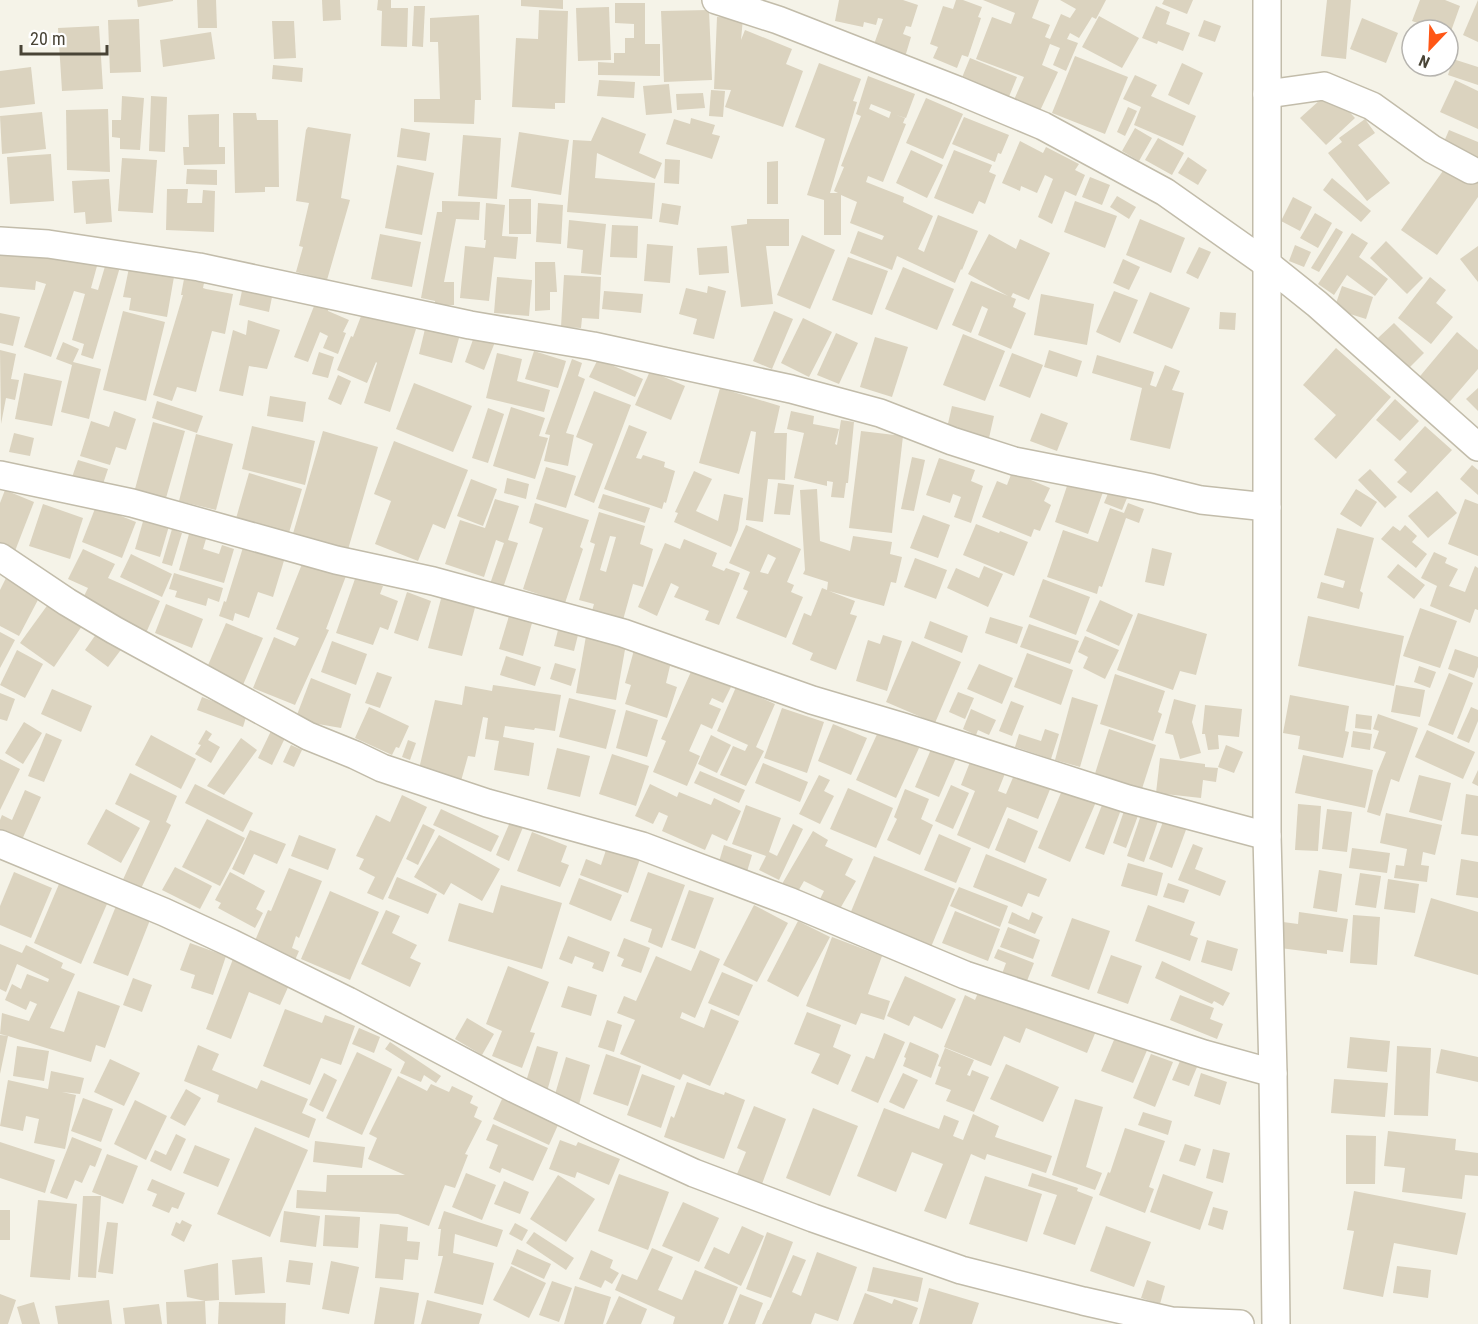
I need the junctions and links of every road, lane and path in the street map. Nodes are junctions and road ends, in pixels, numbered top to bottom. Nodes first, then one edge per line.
1 (716, 0) edge
2 (1267, 0) edge
3 (1267, 94) junction
4 (1471, 170) dead end
5 (0, 242) edge
6 (1267, 264) junction
7 (1478, 447) edge
8 (0, 475) edge
9 (1267, 507) junction
10 (0, 557) edge
11 (1267, 836) junction
12 (0, 844) edge
13 (1274, 1073) junction
14 (1240, 1324) edge
15 (1276, 1324) edge

1 - 6 street
2 - 3 street
3 - 4 street
3 - 6 street
5 - 9 street
6 - 7 street
6 - 9 street
8 - 11 street
9 - 11 street
10 - 13 street
11 - 13 street
12 - 14 street
13 - 15 street

